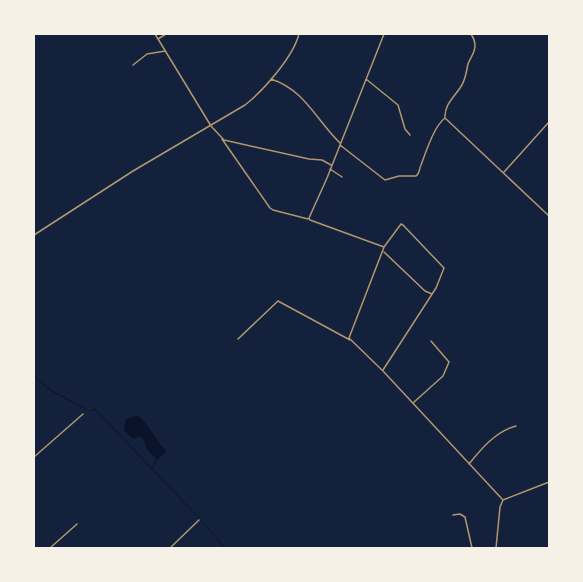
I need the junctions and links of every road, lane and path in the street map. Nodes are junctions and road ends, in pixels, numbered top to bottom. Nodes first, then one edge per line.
1 (155, 34) edge
2 (166, 34) edge
3 (298, 34) edge
4 (384, 34) edge
5 (471, 34) edge
6 (158, 39) junction
7 (165, 51) junction
8 (133, 65) dead end
9 (270, 79) junction
10 (366, 79) junction
11 (445, 118) junction
12 (549, 122) edge
13 (211, 126) junction
14 (410, 135) dead end
15 (222, 139) junction
16 (340, 144) junction
17 (331, 165) junction
18 (330, 169) junction
19 (504, 172) junction
20 (342, 177) dead end
21 (549, 216) edge
22 (309, 220) junction
23 (34, 235) edge
24 (384, 247) junction
25 (383, 252) junction
26 (432, 294) junction
27 (238, 340) dead end
28 (350, 340) junction
29 (431, 341) dead end
30 (383, 370) junction
31 (413, 403) junction
32 (83, 414) dead end
33 (516, 426) dead end
34 (34, 457) edge
35 (469, 464) junction
36 (549, 482) edge
37 (502, 500) junction
38 (453, 515) dead end
39 (199, 520) dead end
40 (78, 524) dead end
41 (50, 548) edge
42 (170, 548) edge
43 (472, 548) edge
44 (496, 548) edge

1 - 6 street
2 - 6 street
3 - 9 street
4 - 10 street
5 - 11 street
6 - 7 street
7 - 8 street
7 - 13 street
9 - 13 street
9 - 16 street
10 - 14 street
10 - 16 street
11 - 16 street
11 - 19 street
12 - 19 street
13 - 15 street
13 - 23 street
15 - 17 street
15 - 22 street
16 - 17 street
17 - 18 street
18 - 20 street
18 - 22 street
19 - 21 street
22 - 24 street
24 - 25 street
24 - 26 street
25 - 26 street
25 - 28 street
26 - 30 street
27 - 28 street
28 - 30 street
29 - 31 street
30 - 31 street
31 - 35 street
32 - 34 street
33 - 35 street
35 - 37 street
36 - 37 street
37 - 44 street
38 - 43 street
39 - 42 street
40 - 41 street

